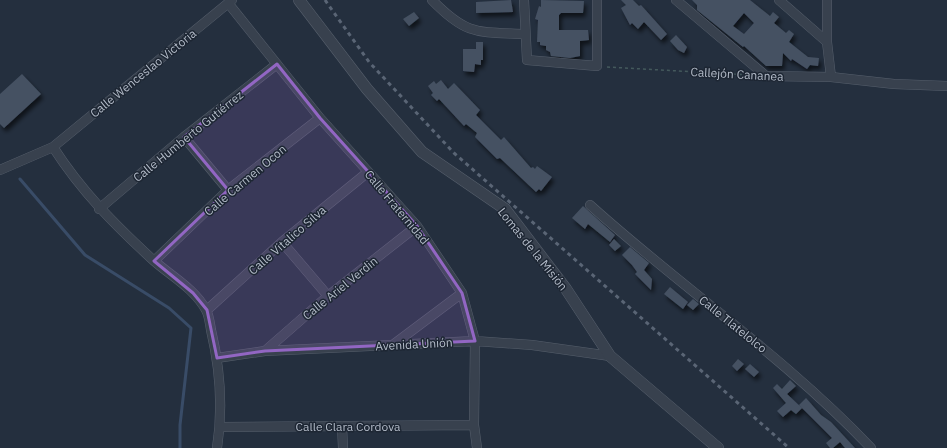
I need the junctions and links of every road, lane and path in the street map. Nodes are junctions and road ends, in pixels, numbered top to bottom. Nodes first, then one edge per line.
1 (298, 0) edge
2 (432, 0) edge
3 (524, 0) edge
4 (597, 0) edge
5 (676, 0) edge
6 (779, 0) edge
7 (827, 0) edge
8 (230, 2) edge
9 (525, 34) junction
10 (826, 42) junction
11 (277, 64) junction
12 (597, 66) junction
13 (766, 76) junction
14 (831, 77) junction
15 (947, 86) edge
16 (320, 118) junction
17 (184, 137) junction
18 (53, 147) junction
19 (0, 170) edge
20 (368, 172) junction
21 (228, 190) junction
22 (590, 205) dead end
23 (99, 209) junction
24 (417, 226) junction
25 (282, 242) junction
26 (154, 261) junction
27 (462, 293) junction
28 (328, 296) junction
29 (207, 310) junction
30 (475, 341) junction
31 (394, 344) junction
32 (265, 351) junction
33 (610, 356) junction
34 (217, 358) junction
35 (474, 425) junction
36 (221, 426) junction
37 (342, 426) junction
38 (218, 448) edge
39 (343, 448) edge
40 (477, 448) edge
41 (718, 448) edge
42 (871, 448) edge

1 - 33 street, Lomas de la Misión
2 - 9 street
3 - 9 street
4 - 12 street
5 - 13 street
6 - 10 street
7 - 10 street
8 - 11 street, Calle Fraternidad
8 - 18 street, Calle Wenceslao Victoria
9 - 12 street
10 - 14 street
11 - 16 street, Calle Fraternidad
11 - 17 street, Calle Humberto Gutiérrez
12 - 13 path, Callejón Cananea
13 - 14 street, Callejón Cananea
14 - 15 street, Callejón Cananea
16 - 20 street, Calle Fraternidad
16 - 21 street, Calle Carmen Ocon
17 - 21 street
17 - 23 street, Calle Humberto Gutiérrez
18 - 19 street, Calle Wenceslao Victoria
18 - 23 street
20 - 24 street, Calle Fraternidad
20 - 25 street, Calle Vitalico Silva
21 - 26 street, Calle Carmen Ocon
22 - 42 street, Calle Tlatelolco
23 - 26 street
24 - 27 street, Calle Fraternidad
24 - 28 street, Calle Ariel Verdin
25 - 28 street
25 - 29 street, Calle Vitalico Silva
26 - 29 street
27 - 30 street, Calle Fraternidad
27 - 31 street
28 - 32 street, Calle Ariel Verdin
29 - 34 street
30 - 31 street, Avenida Unión
30 - 33 street, Avenida Unión
30 - 35 street, Calle Fraternidad
31 - 32 street, Avenida Unión
32 - 34 street, Avenida Unión
33 - 41 street, Lomas de la Misión
34 - 36 street
35 - 37 street, Calle Clara Cordova
35 - 40 street, Calle Fraternidad
36 - 37 street, Calle Clara Cordova
36 - 38 street
37 - 39 street

